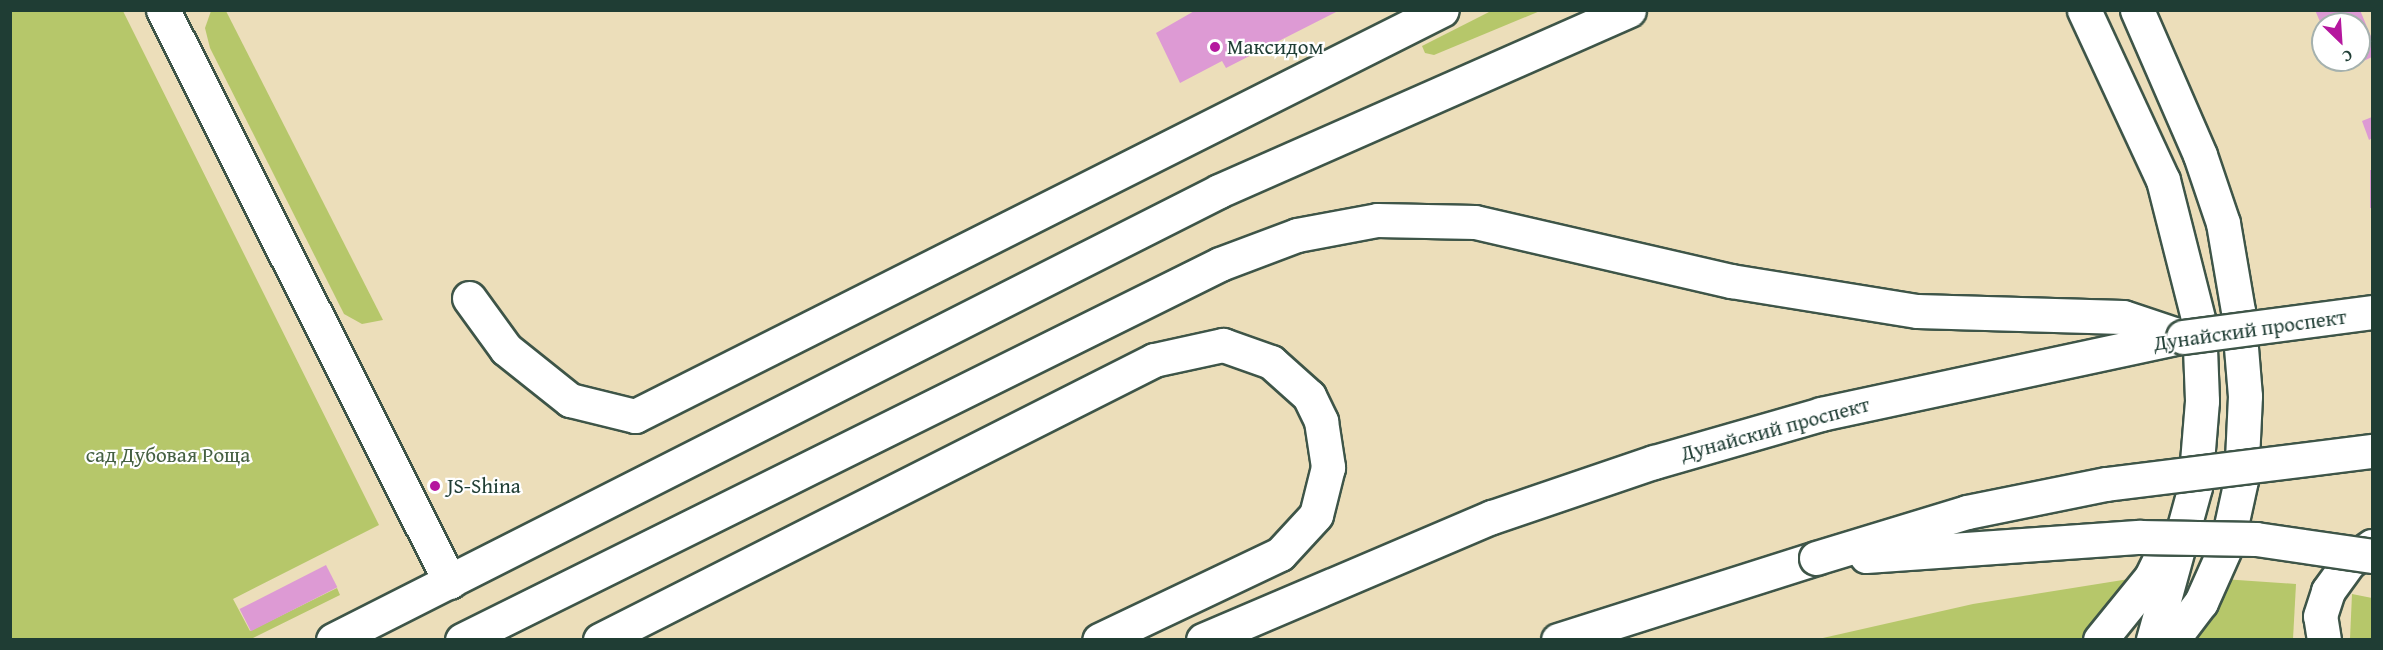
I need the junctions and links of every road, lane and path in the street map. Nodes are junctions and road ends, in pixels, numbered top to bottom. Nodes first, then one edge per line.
1 (164, 10) edge
2 (1442, 10) edge
3 (1629, 10) edge
4 (2084, 10) edge
5 (2137, 10) edge
6 (469, 298) dead end
7 (2373, 312) edge
8 (2183, 337) junction
9 (2373, 451) edge
10 (2195, 487) junction
11 (2373, 546) edge
12 (2373, 556) edge
13 (1816, 558) junction
14 (450, 582) junction
15 (333, 639) edge
16 (462, 639) edge
17 (600, 639) edge
18 (1099, 639) edge
19 (1203, 639) edge
20 (1558, 639) edge
21 (2100, 639) edge
22 (2153, 639) edge
23 (2172, 639) edge
24 (2324, 639) edge

1 - 14 main road
2 - 6 main road
3 - 14 main road
4 - 10 main road
5 - 23 main road
7 - 8 main road, Дунайский проспект, bridge
8 - 16 main road
8 - 19 main road, Дунайский проспект
9 - 13 main road, bridge
10 - 21 main road
10 - 22 main road
11 - 24 main road
12 - 13 main road, bridge
13 - 20 main road
14 - 15 main road
17 - 18 main road

